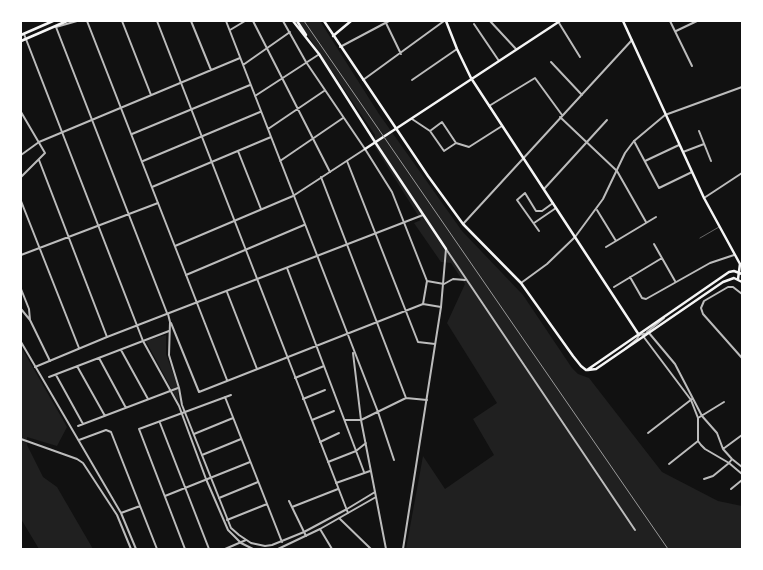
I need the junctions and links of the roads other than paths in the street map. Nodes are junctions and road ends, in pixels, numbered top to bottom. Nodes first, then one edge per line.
1 (53, 21) edge
2 (67, 21) edge
3 (76, 21) edge
4 (87, 21) edge
5 (122, 21) edge
6 (157, 21) edge
7 (191, 21) edge
8 (226, 21) edge
9 (245, 21) edge
10 (254, 21) edge
11 (283, 21) edge
12 (293, 21) edge
13 (298, 21) edge
14 (324, 21) edge
15 (351, 21) edge
16 (445, 21) edge
17 (490, 21) edge
18 (623, 21) edge
19 (670, 21) edge
20 (696, 21) edge
21 (387, 22) edge
22 (560, 22) edge
23 (474, 24) dead end
24 (56, 27) junction
25 (230, 30) junction
26 (290, 32) junction
27 (675, 32) junction
28 (23, 35) edge
29 (333, 36) junction
30 (26, 39) junction
31 (632, 40) junction
32 (21, 41) edge
33 (312, 43) junction
34 (340, 47) junction
35 (267, 48) junction
36 (457, 49) junction
37 (516, 50) junction
38 (319, 54) junction
39 (401, 54) junction
40 (580, 57) dead end
41 (240, 58) junction
42 (499, 61) junction
43 (306, 62) junction
44 (551, 62) dead end
45 (243, 65) junction
46 (692, 66) dead end
47 (211, 70) junction
48 (283, 78) junction
49 (471, 78) junction
50 (363, 80) junction
51 (412, 80) dead end
52 (181, 82) junction
53 (251, 84) junction
54 (742, 87) edge
55 (324, 90) junction
56 (151, 95) junction
57 (582, 95) junction
58 (255, 96) junction
59 (489, 106) junction
60 (121, 107) junction
61 (298, 108) junction
62 (191, 109) junction
63 (261, 112) junction
64 (22, 114) edge
65 (666, 114) junction
66 (561, 116) junction
67 (343, 118) junction
68 (411, 118) junction
69 (92, 119) junction
70 (608, 120) dead end
71 (502, 126) junction
72 (396, 128) junction
73 (268, 129) junction
74 (430, 131) junction
75 (699, 131) dead end
76 (62, 132) junction
77 (132, 134) junction
78 (202, 136) junction
79 (271, 137) junction
80 (313, 138) junction
81 (634, 141) junction
82 (39, 142) junction
83 (375, 142) junction
84 (456, 143) junction
85 (587, 143) junction
86 (680, 144) junction
87 (704, 144) junction
88 (365, 148) junction
89 (238, 151) junction
90 (683, 152) junction
91 (21, 155) edge
92 (524, 158) junction
93 (39, 160) junction
94 (142, 161) junction
95 (280, 161) junction
96 (347, 161) junction
97 (645, 161) junction
98 (711, 161) dead end
99 (212, 162) junction
100 (617, 171) junction
101 (330, 172) junction
102 (692, 172) junction
103 (741, 174) edge
104 (21, 177) edge
105 (321, 178) junction
106 (742, 178) edge
107 (152, 188) junction
108 (544, 189) junction
109 (293, 196) junction
110 (704, 198) junction
111 (21, 201) edge
112 (158, 203) junction
113 (553, 203) junction
114 (556, 208) junction
115 (261, 210) junction
116 (597, 210) junction
117 (128, 214) junction
118 (423, 215) junction
119 (656, 217) dead end
120 (235, 222) junction
121 (405, 222) junction
122 (646, 222) junction
123 (534, 223) junction
124 (463, 224) junction
125 (305, 225) junction
126 (98, 226) junction
127 (719, 227) junction
128 (539, 231) dead end
129 (376, 234) junction
130 (69, 237) junction
131 (575, 237) junction
132 (700, 238) dead end
133 (616, 240) junction
134 (654, 244) dead end
135 (347, 245) junction
136 (176, 246) junction
137 (606, 247) dead end
138 (40, 248) junction
139 (246, 249) junction
140 (446, 249) junction
141 (21, 255) edge
142 (734, 255) junction
143 (317, 257) junction
144 (662, 258) junction
145 (741, 263) edge
146 (286, 268) junction
147 (740, 273) edge
148 (186, 275) junction
149 (630, 277) junction
150 (738, 279) junction
151 (257, 280) junction
152 (465, 280) junction
153 (427, 281) junction
154 (676, 282) junction
155 (742, 282) edge
156 (521, 283) junction
157 (444, 284) junction
158 (614, 287) dead end
159 (21, 289) edge
160 (227, 292) junction
161 (742, 294) edge
162 (197, 303) junction
163 (423, 304) junction
164 (440, 307) junction
165 (21, 309) edge
166 (406, 312) junction
167 (168, 314) junction
168 (665, 316) junction
169 (30, 320) junction
170 (170, 322) junction
171 (377, 323) junction
172 (137, 326) junction
173 (169, 331) junction
174 (647, 333) junction
175 (347, 334) junction
176 (639, 334) junction
177 (643, 336) junction
178 (107, 337) junction
179 (143, 341) junction
180 (21, 342) edge
181 (435, 344) junction
182 (317, 347) junction
183 (79, 348) junction
184 (352, 348) junction
185 (625, 349) junction
186 (121, 350) junction
187 (99, 358) junction
188 (287, 358) junction
189 (742, 358) edge
190 (50, 360) junction
191 (77, 366) junction
192 (324, 366) junction
193 (35, 367) junction
194 (257, 369) junction
195 (586, 370) junction
196 (56, 374) junction
197 (49, 377) dead end
198 (295, 378) junction
199 (227, 380) junction
200 (179, 388) junction
201 (325, 390) dead end
202 (171, 391) junction
203 (231, 395) dead end
204 (225, 397) junction
205 (406, 398) junction
206 (148, 399) junction
207 (303, 399) junction
208 (692, 399) junction
209 (427, 400) junction
210 (724, 402) dead end
211 (126, 408) junction
212 (334, 411) dead end
213 (378, 412) junction
214 (183, 413) junction
215 (105, 416) junction
216 (702, 416) junction
217 (233, 418) junction
218 (698, 418) junction
219 (312, 420) junction
220 (345, 420) junction
221 (362, 420) junction
222 (159, 422) junction
223 (83, 424) junction
224 (78, 426) dead end
225 (339, 433) dead end
226 (648, 433) dead end
227 (193, 434) junction
228 (742, 435) edge
229 (21, 439) edge
230 (241, 439) junction
231 (78, 441) junction
232 (698, 441) junction
233 (320, 442) junction
234 (366, 444) junction
235 (723, 449) junction
236 (356, 451) junction
237 (201, 455) junction
238 (732, 459) junction
239 (394, 460) dead end
240 (250, 462) junction
241 (328, 462) junction
242 (730, 463) junction
243 (669, 464) dead end
244 (742, 467) edge
245 (370, 471) junction
246 (364, 472) junction
247 (742, 474) edge
248 (210, 478) junction
249 (206, 479) junction
250 (704, 479) dead end
251 (742, 480) edge
252 (258, 482) junction
253 (336, 483) junction
254 (185, 488) junction
255 (338, 489) junction
256 (731, 489) dead end
257 (375, 492) junction
258 (165, 496) junction
259 (376, 497) junction
260 (218, 498) junction
261 (289, 501) dead end
262 (267, 504) junction
263 (140, 506) junction
264 (292, 507) junction
265 (347, 509) junction
266 (121, 513) junction
267 (348, 513) junction
268 (339, 518) junction
269 (227, 520) junction
270 (223, 521) junction
271 (320, 529) junction
272 (635, 530) dead end
273 (304, 532) junction
274 (306, 536) junction
275 (246, 540) junction
276 (241, 542) junction
277 (282, 542) junction
278 (130, 549) edge
279 (136, 549) edge
280 (157, 549) edge
281 (185, 549) edge
282 (209, 549) edge
283 (225, 549) edge
284 (253, 549) edge
285 (278, 549) edge
286 (332, 549) edge
287 (371, 549) edge
288 (386, 549) edge
289 (403, 549) edge

1 - 28 main road
2 - 24 main road
3 - 24 street
4 - 60 street
5 - 56 street
6 - 52 street
7 - 47 street
8 - 25 street
9 - 25 street
10 - 35 street
11 - 26 street
12 - 33 main road
13 - 33 main road
14 - 29 main road
15 - 29 main road
16 - 36 main road
16 - 39 street
17 - 37 street
18 - 31 main road
19 - 27 street
20 - 27 street
21 - 34 street
21 - 39 street
22 - 37 main road
22 - 40 street
23 - 42 street
24 - 30 main road
24 - 69 street
25 - 41 street
26 - 35 street
26 - 43 street
27 - 46 street
28 - 30 street
29 - 34 main road
30 - 32 main road
30 - 76 street
31 - 57 street
31 - 65 main road
33 - 38 main road
34 - 50 main road
35 - 45 street
35 - 48 street
36 - 49 main road
36 - 51 street
37 - 42 main road
38 - 43 street
38 - 83 main road
39 - 50 street
41 - 45 street
41 - 47 street
42 - 49 main road
43 - 48 street
43 - 55 street
44 - 57 street
45 - 53 street
47 - 52 street
48 - 58 street
48 - 61 street
49 - 59 main road
49 - 68 main road
50 - 72 main road
52 - 56 street
52 - 62 street
53 - 58 street
53 - 62 street
54 - 65 street
55 - 61 street
55 - 67 street
56 - 60 street
57 - 66 street
58 - 63 street
59 - 66 street
59 - 71 main road
60 - 69 street
60 - 77 street
61 - 73 street
61 - 80 street
62 - 77 street
62 - 78 street
63 - 73 street
63 - 78 street
64 - 82 street
65 - 81 street
65 - 86 main road
66 - 85 street
66 - 92 street
67 - 80 street
67 - 88 street
68 - 72 main road
68 - 74 street
69 - 76 street
69 - 117 street
70 - 85 street
71 - 84 street
71 - 92 main road
72 - 83 main road
72 - 124 main road
73 - 79 street
74 - 84 street
74 - 84 street
75 - 87 street
76 - 82 street
76 - 126 street
77 - 94 street
78 - 94 street
78 - 99 street
79 - 89 street
79 - 95 street
80 - 95 street
80 - 101 street
81 - 97 street
81 - 100 street
82 - 91 street
82 - 93 street
83 - 88 main road
83 - 118 main road
85 - 100 street
85 - 108 street
86 - 90 main road
86 - 97 street
87 - 90 street
87 - 98 street
88 - 96 street
88 - 121 street
89 - 99 street
89 - 115 street
90 - 102 main road
92 - 108 main road
92 - 124 street
93 - 104 street
93 - 130 street
94 - 107 street
95 - 109 street
96 - 101 street
96 - 129 street
97 - 102 street
99 - 107 street
99 - 120 street
100 - 116 street
100 - 122 street
101 - 105 street
102 - 110 main road
103 - 106 lane
103 - 110 street
105 - 109 street
105 - 135 street
107 - 112 street
108 - 113 main road
109 - 115 street
109 - 125 street
110 - 127 main road
111 - 138 street
112 - 117 street
112 - 136 street
113 - 114 main road
113 - 123 street
114 - 123 street
114 - 131 main road
115 - 120 street
116 - 131 street
116 - 133 street
117 - 126 street
117 - 167 street
118 - 121 street
118 - 140 main road
119 - 122 street
120 - 136 street
120 - 139 street
121 - 129 street
121 - 153 street
122 - 133 street
123 - 128 street
124 - 156 main road
125 - 139 street
125 - 143 street
126 - 130 street
126 - 172 street
127 - 132 lane
127 - 142 main road
129 - 135 street
129 - 166 street
130 - 138 street
130 - 178 street
131 - 156 street
131 - 176 main road
133 - 137 street
134 - 144 street
135 - 143 street
135 - 171 street
136 - 148 street
138 - 141 street
138 - 183 street
139 - 148 street
139 - 151 street
140 - 152 street
140 - 157 street
142 - 145 main road
142 - 154 street
143 - 146 street
143 - 175 street
144 - 149 street
144 - 154 street
145 - 147 main road
146 - 151 street
146 - 182 street
147 - 150 main road
147 - 168 main road
148 - 162 street
149 - 154 street
149 - 158 street
150 - 155 main road
150 - 174 main road
151 - 160 street
151 - 188 street
152 - 157 street
152 - 272 street
153 - 157 street
153 - 163 street
156 - 195 main road
157 - 164 street
159 - 169 street
160 - 162 street
160 - 194 street
161 - 189 street
162 - 167 street
162 - 199 street
163 - 164 street
163 - 166 street
164 - 181 street
165 - 169 street
166 - 171 street
166 - 181 street
167 - 170 street
167 - 172 street
168 - 174 street
168 - 176 main road
169 - 190 street
170 - 173 street
170 - 199 street
171 - 175 street
171 - 205 street
172 - 178 street
172 - 179 street
173 - 179 street
173 - 200 street
174 - 176 street
174 - 177 main road
174 - 208 street
175 - 182 street
175 - 184 street
176 - 185 street
176 - 195 main road
177 - 185 main road
177 - 208 street
178 - 183 street
179 - 186 street
179 - 202 street
180 - 193 street
181 - 209 street
182 - 188 street
182 - 192 street
183 - 190 street
184 - 213 street
184 - 221 street
185 - 195 main road
186 - 187 street
186 - 206 street
187 - 191 street
187 - 211 street
188 - 194 street
188 - 198 street
190 - 193 street
191 - 196 street
191 - 215 street
192 - 198 street
192 - 220 street
193 - 231 street
194 - 199 street
196 - 197 street
196 - 223 street
198 - 207 street
200 - 202 street
200 - 214 street
201 - 207 street
202 - 206 street
202 - 214 street
203 - 204 street
204 - 214 street
204 - 217 street
205 - 209 street
205 - 213 street
206 - 211 street
207 - 219 street
208 - 216 street
208 - 218 street
208 - 226 street
209 - 289 street
210 - 216 street
211 - 215 street
212 - 219 street
213 - 221 street
213 - 239 street
214 - 222 street
214 - 227 street
214 - 249 street
215 - 223 street
216 - 218 street
216 - 235 street
217 - 227 street
217 - 230 street
218 - 232 street
219 - 233 street
220 - 221 street
220 - 236 street
221 - 234 street
222 - 254 street
222 - 258 street
223 - 224 street
225 - 233 street
227 - 237 street
228 - 235 street
229 - 278 street
230 - 237 street
230 - 240 street
231 - 263 street
231 - 266 street
232 - 242 street
232 - 243 street
233 - 241 street
234 - 236 street
234 - 245 street
235 - 238 street
236 - 241 street
236 - 246 street
237 - 248 street
238 - 242 street
238 - 244 street
240 - 248 street
240 - 252 street
241 - 253 street
242 - 247 street
242 - 250 street
245 - 246 street
245 - 257 street
246 - 253 street
248 - 249 street
248 - 260 street
249 - 254 street
249 - 270 street
251 - 256 street
252 - 260 street
252 - 262 street
253 - 255 street
254 - 258 street
254 - 282 street
255 - 264 street
255 - 265 street
257 - 259 street
257 - 265 street
258 - 281 street
259 - 267 street
259 - 288 street
260 - 269 street
261 - 264 street
262 - 269 street
262 - 277 street
263 - 266 street
263 - 280 street
264 - 273 street
265 - 267 street
265 - 273 street
266 - 279 street
267 - 268 street
268 - 271 street
268 - 287 street
269 - 270 street
269 - 275 street
270 - 276 street
271 - 274 street
271 - 286 street
273 - 274 street
273 - 277 street
274 - 285 street
275 - 276 street
275 - 277 street
276 - 283 street
276 - 284 street

